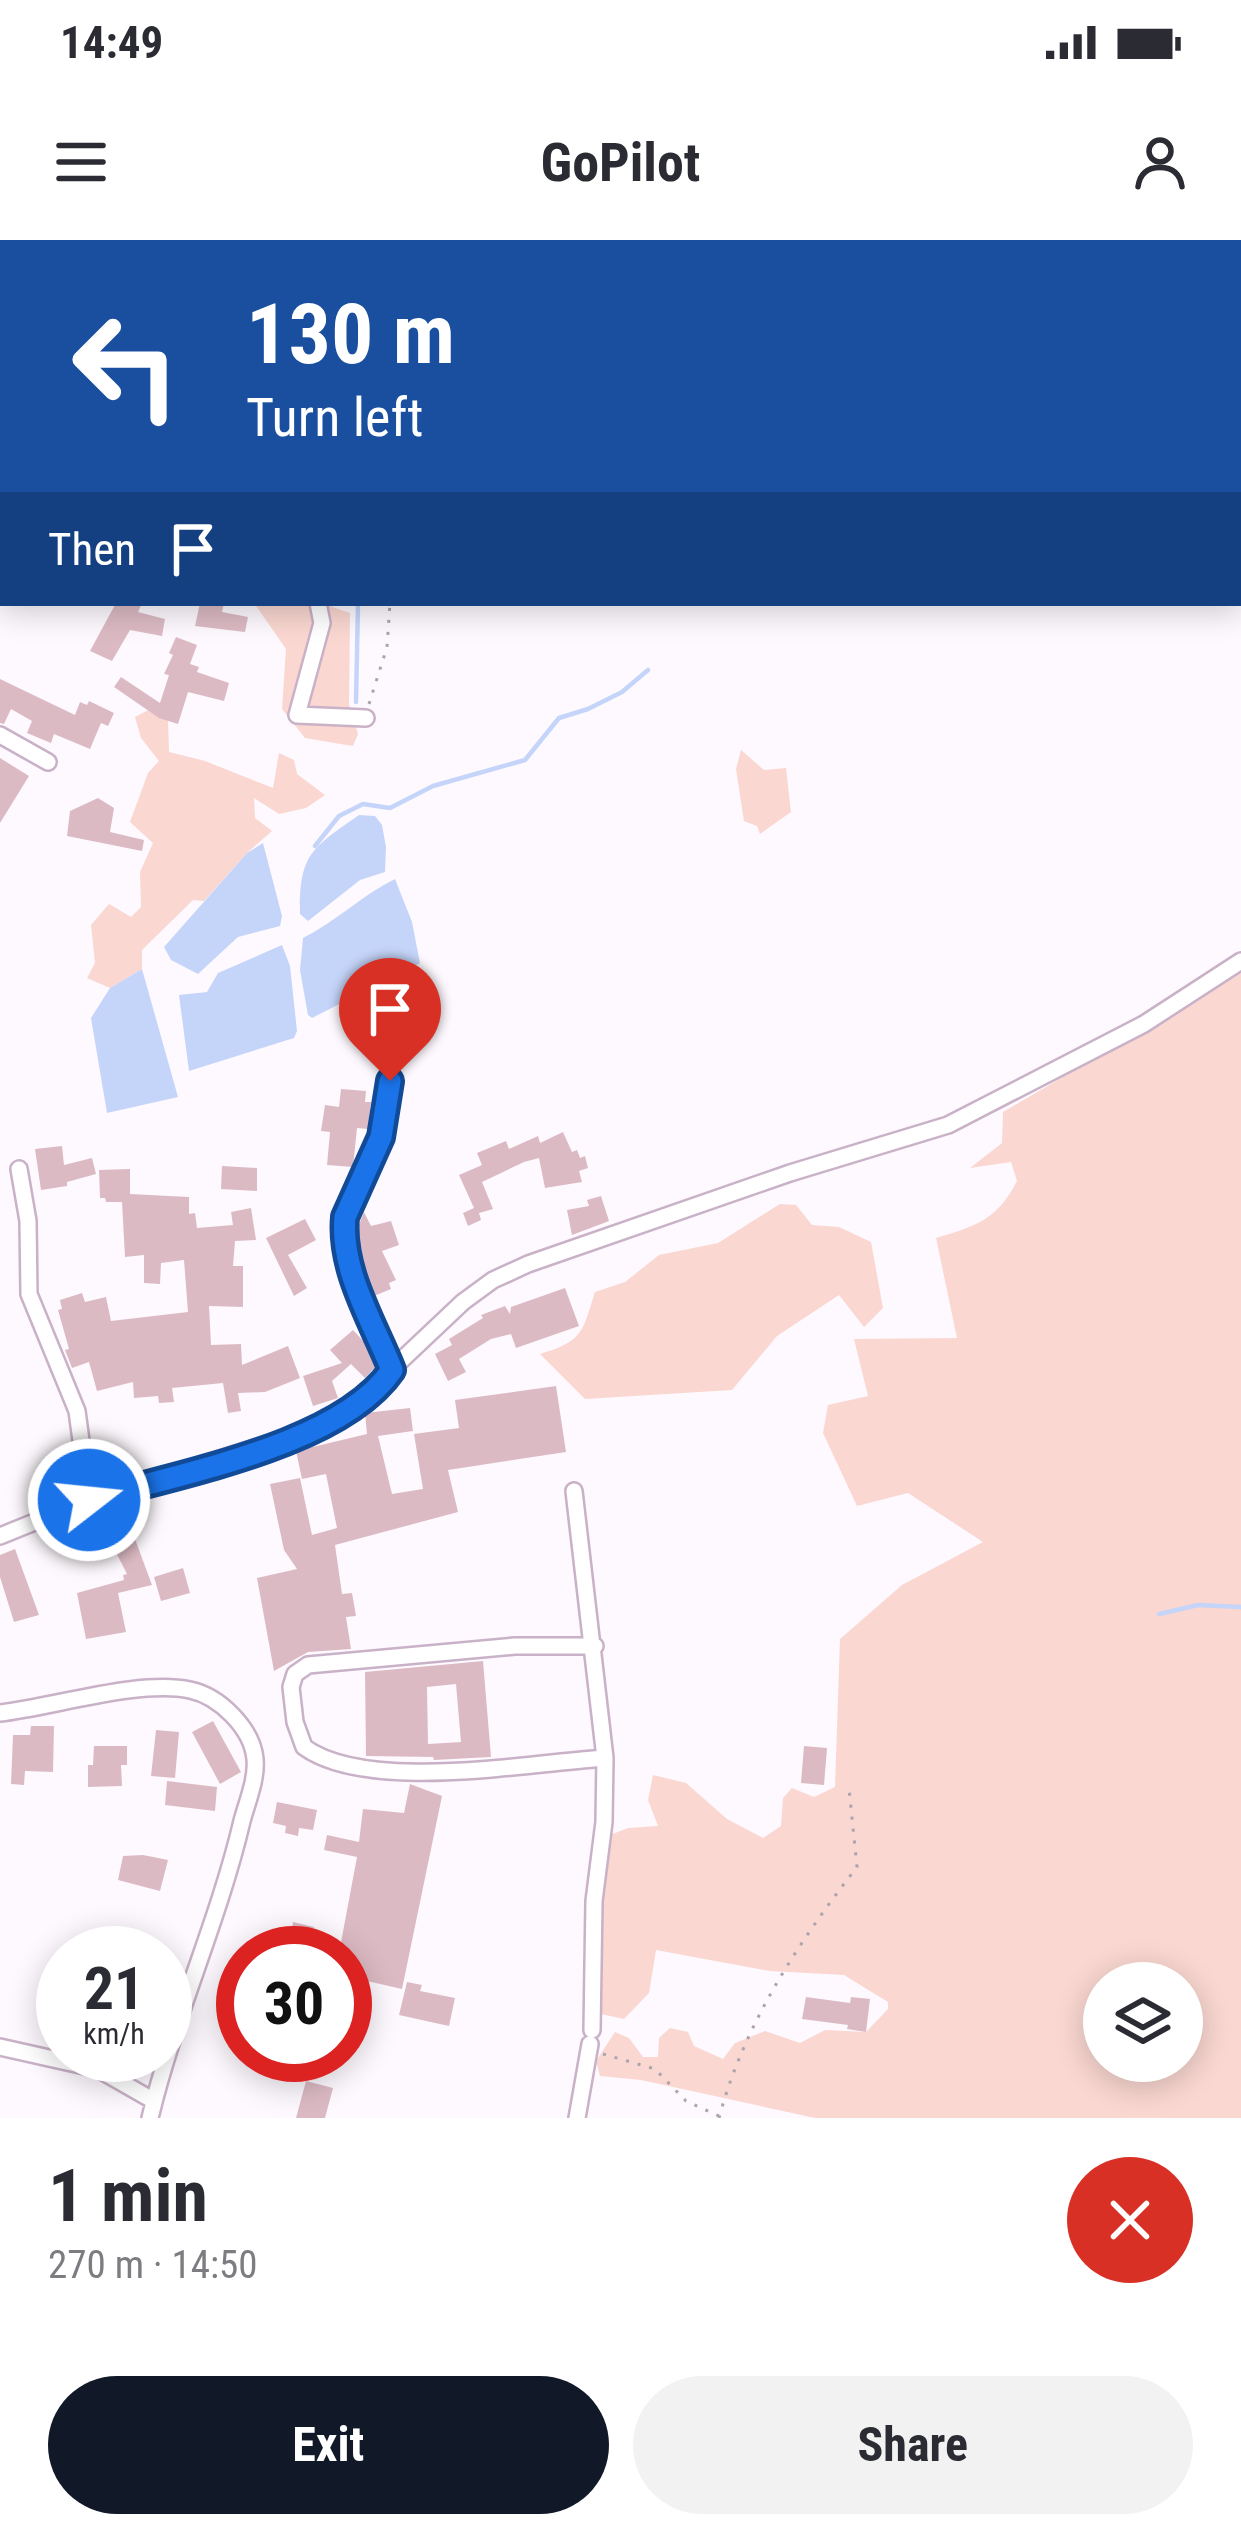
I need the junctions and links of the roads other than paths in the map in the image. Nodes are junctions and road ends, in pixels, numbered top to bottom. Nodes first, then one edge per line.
1 (319, 606) edge
2 (366, 718) road end
3 (0, 735) edge
4 (48, 762) dead end
5 (1241, 961) edge
6 (390, 1081) dead end
7 (19, 1169) dead end
8 (392, 1370) junction
9 (574, 1491) dead end
10 (89, 1500) junction
11 (0, 1536) edge
12 (595, 1646) junction
13 (0, 1713) edge
14 (605, 1758) junction
15 (0, 2047) edge
16 (152, 2110) edge
17 (578, 2118) edge

1 - 2 street
3 - 4 street
5 - 8 street
6 - 8 street
7 - 10 street
8 - 10 street
9 - 12 street
10 - 11 street
12 - 14 street
12 - 14 street
13 - 16 street
14 - 17 street
15 - 16 street

